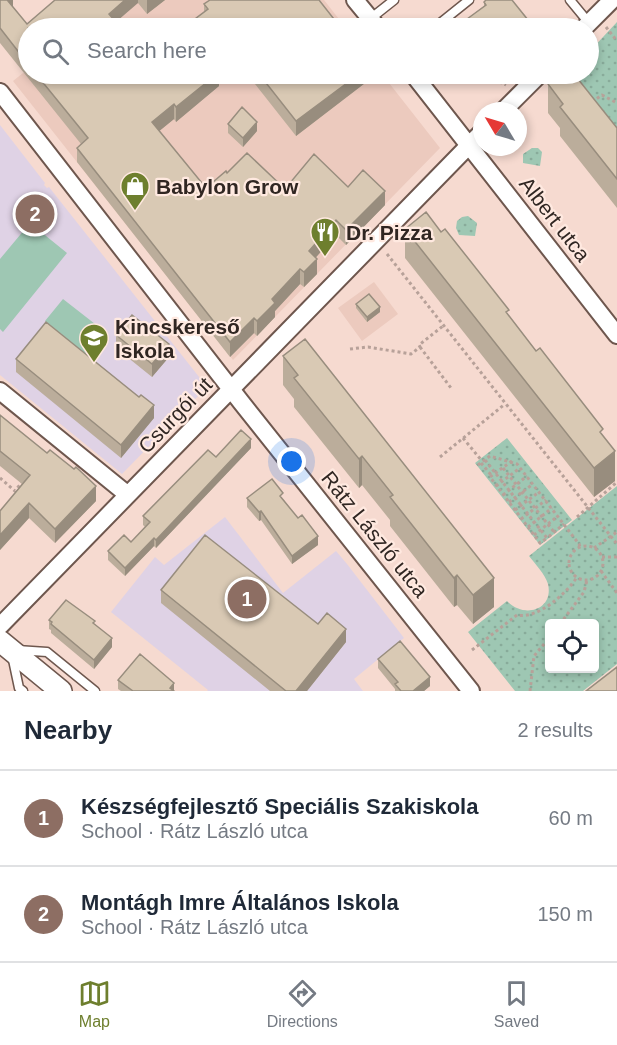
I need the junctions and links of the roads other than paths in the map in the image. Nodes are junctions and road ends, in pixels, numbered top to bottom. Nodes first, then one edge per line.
1 (355, 0) edge
2 (394, 0) edge
3 (469, 0) edge
4 (570, 0) edge
5 (612, 0) edge
6 (369, 18) edge
7 (379, 18) edge
8 (446, 18) edge
9 (582, 18) edge
10 (595, 18) edge
11 (421, 84) edge
12 (530, 84) edge
13 (0, 92) edge
14 (512, 102) edge
15 (473, 142) edge
16 (470, 145) junction
17 (617, 335) edge
18 (231, 390) junction
19 (0, 391) edge
20 (128, 495) junction
21 (0, 626) edge
22 (5, 645) edge
23 (23, 691) edge
24 (61, 691) edge
25 (95, 691) edge
26 (471, 691) edge

1 - 6 street
2 - 7 lane
3 - 8 lane
4 - 9 lane
5 - 10 street
11 - 16 street, Albert utca
12 - 14 street
13 - 18 street, Rátz László utca
15 - 16 street, Csurgói út
16 - 17 street, Albert utca
16 - 18 street, Csurgói út
18 - 20 street, Csurgói út
18 - 26 street, Rátz László utca
19 - 20 street
20 - 21 street, Csurgói út
22 - 23 lane
22 - 24 street
22 - 25 lane

